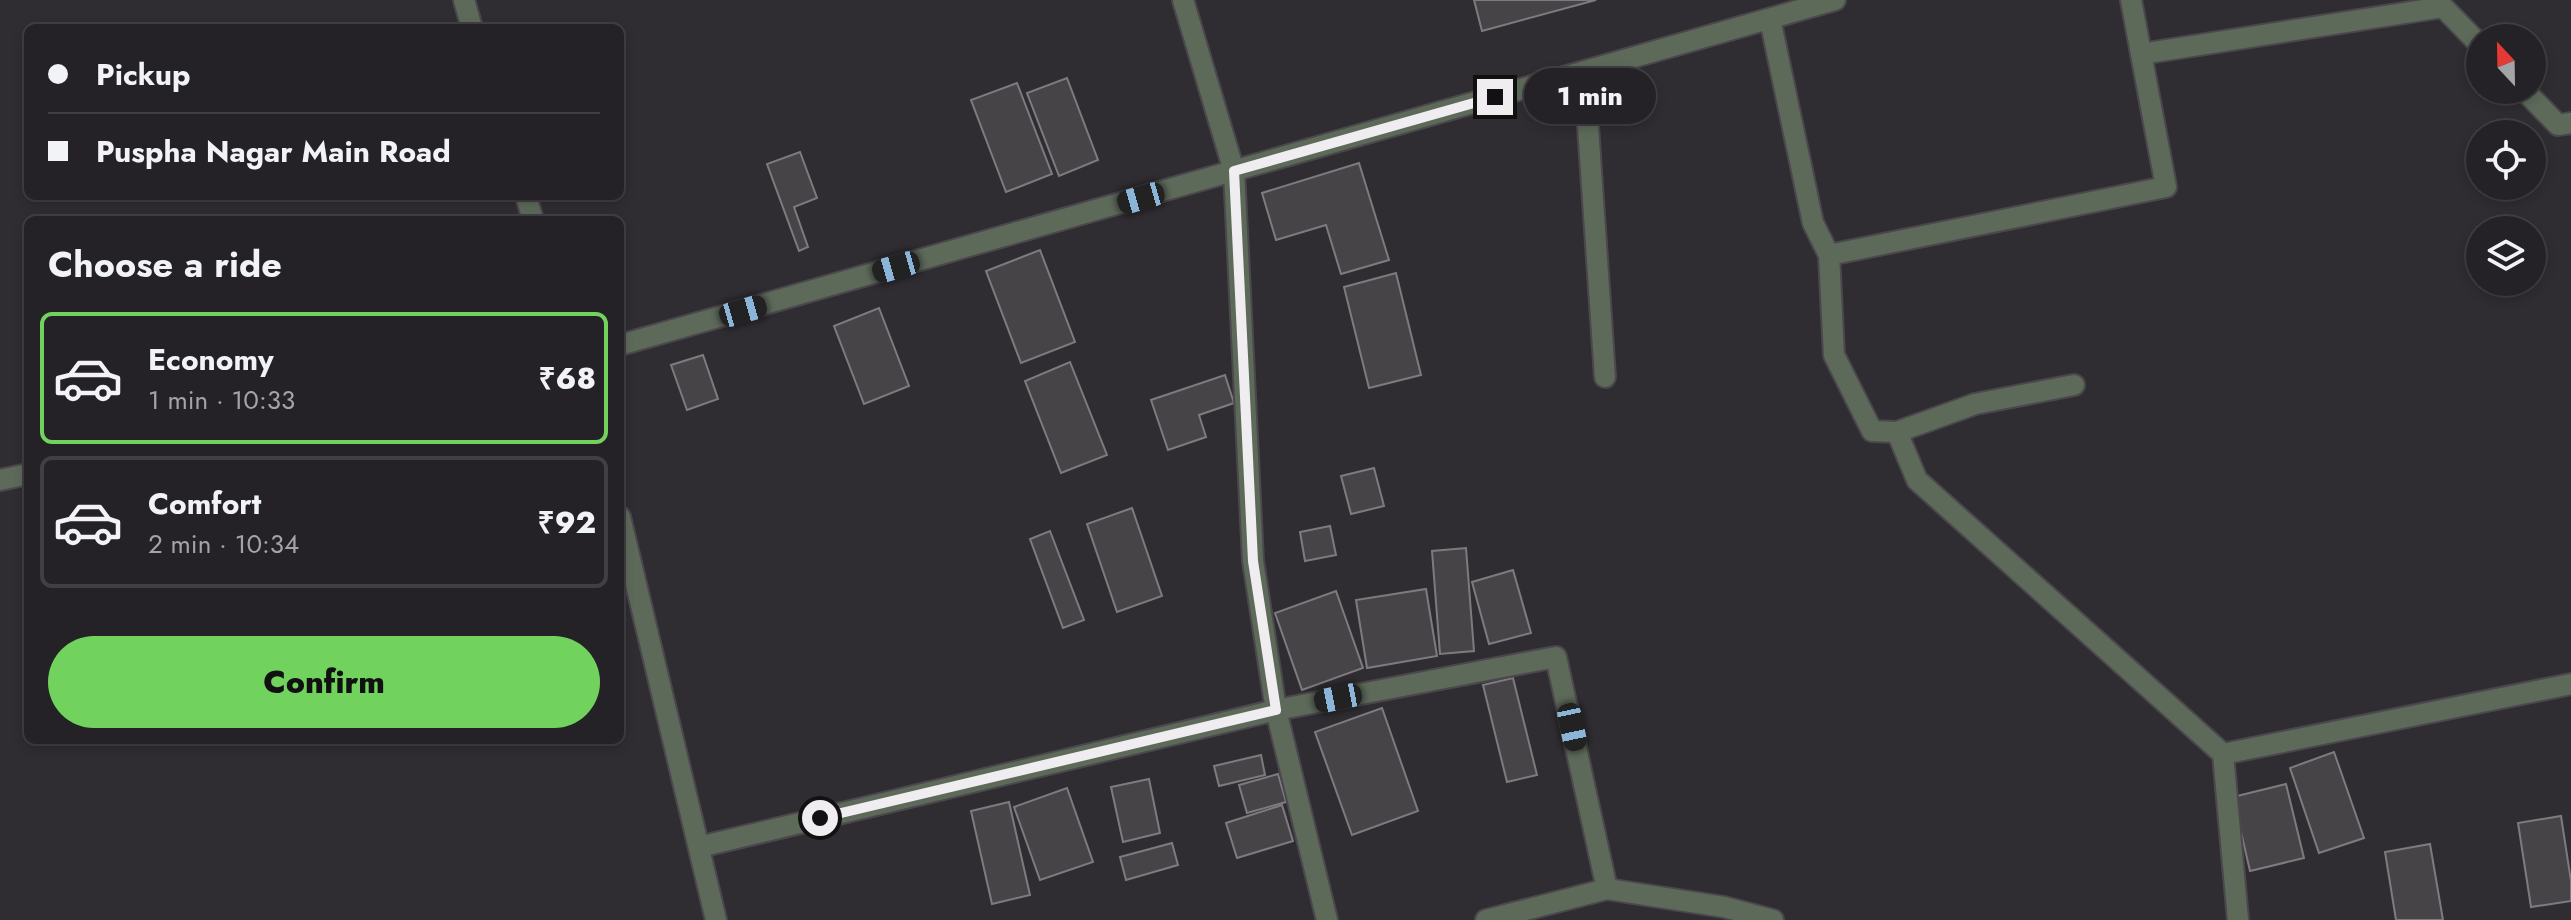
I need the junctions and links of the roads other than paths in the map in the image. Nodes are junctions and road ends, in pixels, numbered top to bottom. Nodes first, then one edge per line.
1 (464, 0) edge
2 (1183, 0) edge
3 (1835, 0) edge
4 (2131, 0) edge
5 (2444, 4) edge
6 (1770, 19) junction
7 (471, 24) edge
8 (2466, 29) edge
9 (2141, 54) junction
10 (1582, 73) junction
11 (2538, 104) edge
12 (2571, 123) edge
13 (1234, 171) junction
14 (1829, 255) junction
15 (624, 344) edge
16 (1605, 377) dead end
17 (2074, 385) dead end
18 (1897, 432) junction
19 (24, 475) edge
20 (0, 480) edge
21 (624, 534) edge
22 (2571, 684) edge
23 (1276, 710) junction
24 (2223, 754) junction
25 (699, 847) junction
26 (1607, 889) junction
27 (716, 920) edge
28 (1327, 920) edge
29 (1486, 920) edge
30 (1773, 920) edge
31 (2238, 920) edge

1 - 7 street
2 - 13 street
3 - 6 street
4 - 9 street
5 - 8 street
5 - 9 street
6 - 10 street
6 - 14 street
9 - 14 street
10 - 13 street
10 - 16 street
11 - 12 street
13 - 15 street
13 - 23 street
14 - 18 street
17 - 18 street
18 - 24 street
19 - 20 street
21 - 25 street
22 - 24 street
23 - 25 street
23 - 26 street
23 - 28 street
24 - 31 street
25 - 27 street
26 - 29 street
26 - 30 street

